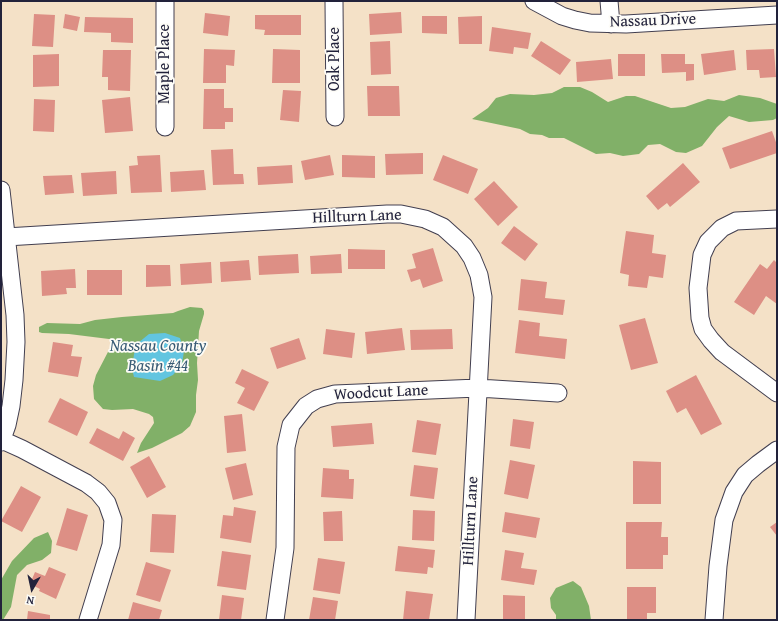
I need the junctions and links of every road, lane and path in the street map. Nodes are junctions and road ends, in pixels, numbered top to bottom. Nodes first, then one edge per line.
1 (165, 1) edge
2 (334, 1) edge
3 (534, 1) edge
4 (609, 1) edge
5 (777, 15) edge
6 (611, 24) junction
7 (335, 117) dead end
8 (165, 127) dead end
9 (1, 190) edge
10 (777, 219) edge
11 (6, 237) junction
12 (478, 388) junction
13 (558, 392) dead end
14 (777, 393) edge
15 (1, 441) edge
16 (777, 450) edge
17 (88, 620) edge
18 (275, 620) edge
19 (466, 620) edge
20 (714, 620) edge

1 - 8 street, Maple Place
2 - 7 street, Oak Place
3 - 6 street, Nassau Drive
4 - 6 street
5 - 6 street, Nassau Drive
9 - 11 street
10 - 14 street
11 - 12 street, Hillturn Lane
11 - 15 street
12 - 13 street, Woodcut Lane
12 - 18 street, Woodcut Lane
12 - 19 street, Hillturn Lane
15 - 17 street
16 - 20 street

